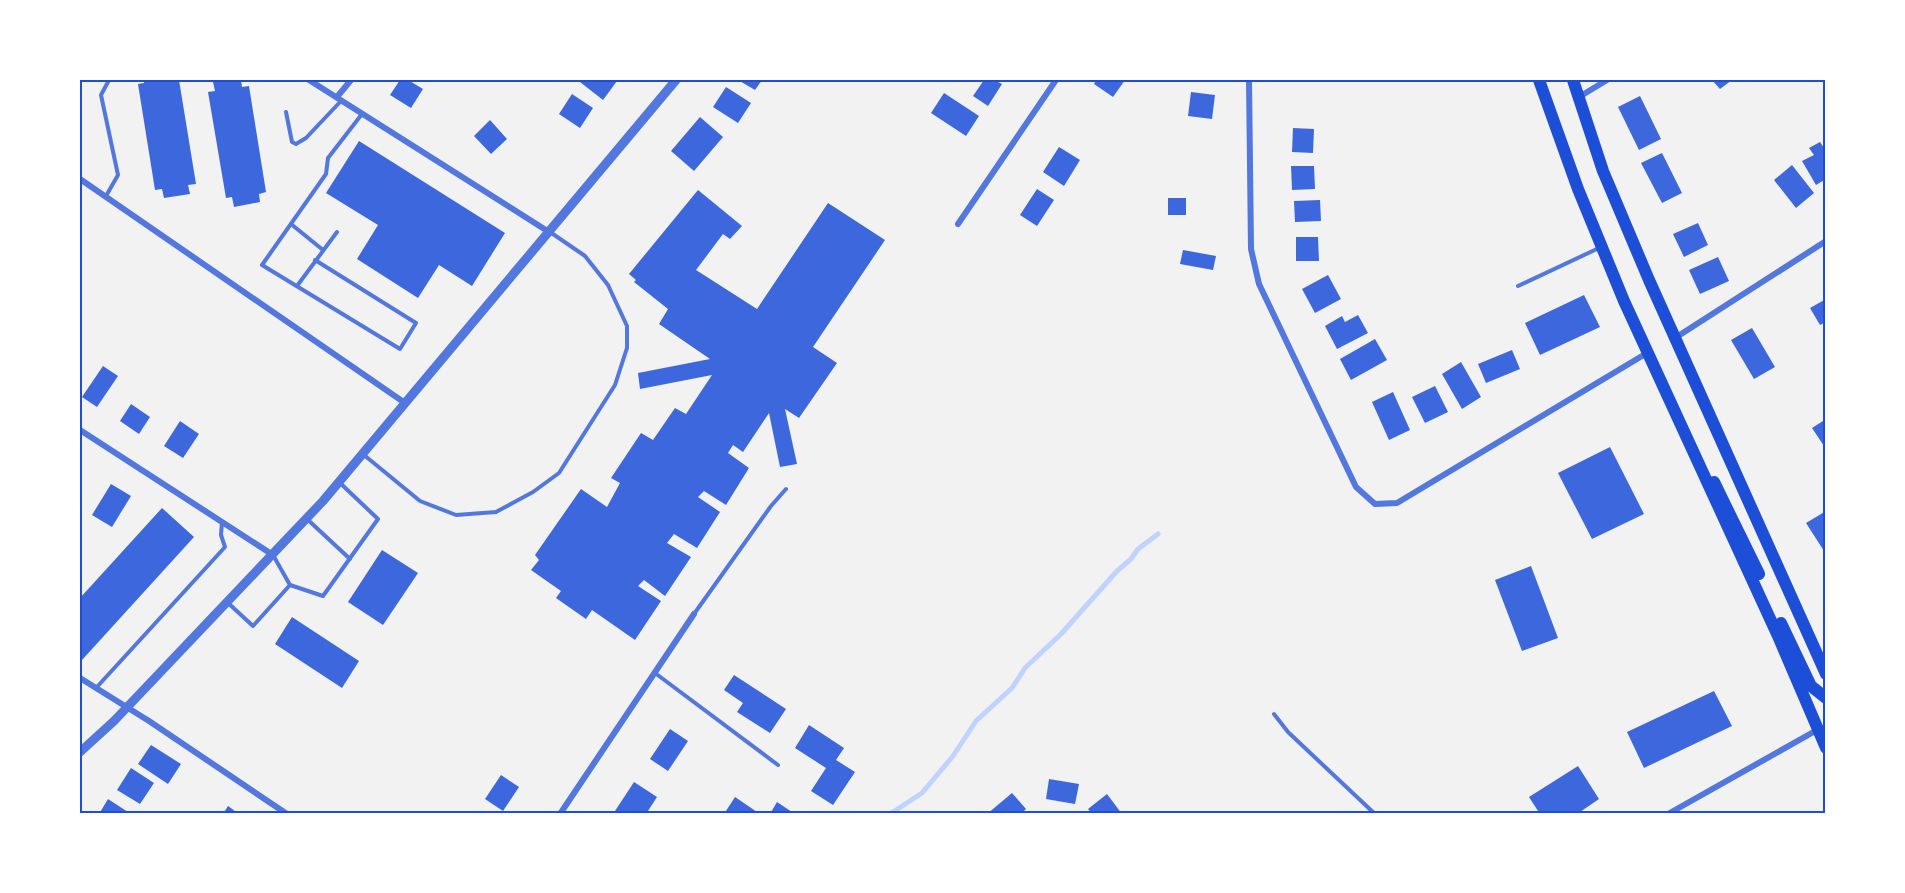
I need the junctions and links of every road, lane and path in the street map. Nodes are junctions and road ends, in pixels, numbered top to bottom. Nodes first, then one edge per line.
1 (109, 80) edge
2 (309, 80) edge
3 (351, 80) edge
4 (676, 80) edge
5 (1056, 80) edge
6 (1249, 80) edge
7 (1539, 80) edge
8 (1573, 80) edge
9 (1607, 80) edge
10 (1579, 97) junction
11 (339, 99) junction
12 (286, 112) dead end
13 (362, 113) junction
14 (80, 179) edge
15 (106, 196) junction
16 (291, 224) junction
17 (958, 224) dead end
18 (337, 232) dead end
19 (549, 232) junction
20 (1826, 241) edge
21 (1602, 246) junction
22 (323, 250) junction
23 (315, 260) junction
24 (297, 286) junction
25 (1518, 286) dead end
26 (1675, 338) junction
27 (1648, 352) junction
28 (405, 403) junction
29 (80, 430) edge
30 (362, 454) junction
31 (1705, 477) junction
32 (338, 482) junction
33 (786, 489) dead end
34 (307, 519) junction
35 (222, 522) junction
36 (273, 555) junction
37 (350, 559) junction
38 (290, 585) junction
39 (227, 602) junction
40 (694, 614) joint
41 (654, 673) junction
42 (1826, 674) edge
43 (80, 678) edge
44 (96, 688) junction
45 (1826, 698) edge
46 (127, 707) junction
47 (1274, 714) dead end
48 (1821, 733) edge
49 (1826, 748) edge
50 (80, 752) edge
51 (778, 765) dead end
52 (287, 813) edge
53 (560, 813) edge
54 (1375, 813) edge
55 (1668, 813) edge

1 - 15 lane
2 - 11 street
3 - 11 street
4 - 19 street
5 - 17 street
6 - 27 street
7 - 21 main road
8 - 10 main road
9 - 10 street
10 - 26 main road
11 - 12 lane
11 - 13 street
13 - 16 lane
13 - 19 street
14 - 15 street
15 - 28 street
16 - 22 lane
16 - 24 lane
18 - 22 lane
19 - 28 street
19 - 30 lane
20 - 26 street
21 - 25 lane
21 - 27 main road
22 - 23 lane
23 - 24 lane
23 - 24 lane
26 - 42 main road
27 - 31 main road
28 - 30 street
29 - 35 street
30 - 32 street
31 - 45 main road
31 - 48 main road
32 - 34 street
32 - 37 lane
33 - 40 lane
34 - 36 street
34 - 37 lane
35 - 36 street
35 - 44 lane
36 - 38 lane
36 - 39 street
37 - 38 lane
38 - 39 lane
39 - 46 street
40 - 41 street
41 - 51 lane
41 - 53 street
43 - 44 street
44 - 46 street
46 - 50 street
46 - 52 street
47 - 54 lane
48 - 49 main road
48 - 55 street

